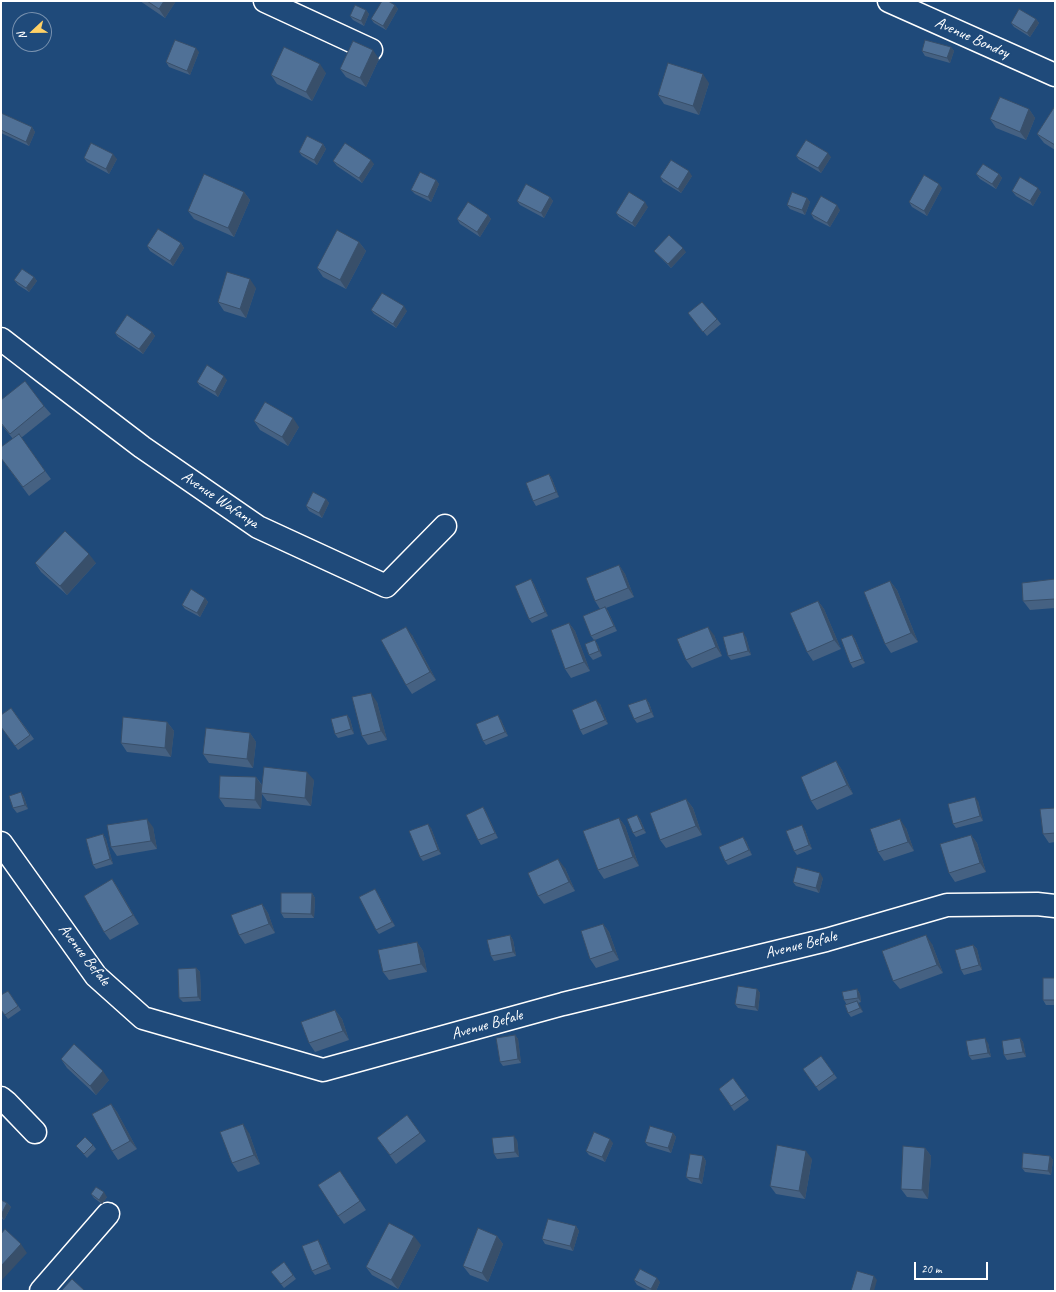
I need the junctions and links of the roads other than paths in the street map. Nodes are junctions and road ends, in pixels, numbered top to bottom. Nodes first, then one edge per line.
1 (265, 1) edge
2 (889, 1) edge
3 (371, 50) edge
4 (1055, 75) edge
5 (1, 339) edge
6 (445, 526) dead end
7 (1, 843) edge
8 (1055, 906) edge
9 (1, 1098) edge
10 (35, 1132) dead end
11 (108, 1214) dead end
12 (41, 1291) edge

1 - 3 street
2 - 4 street, Avenue Bondoy
5 - 6 street, Avenue Wafanya
7 - 8 street, Avenue Befale
9 - 10 street
11 - 12 street

